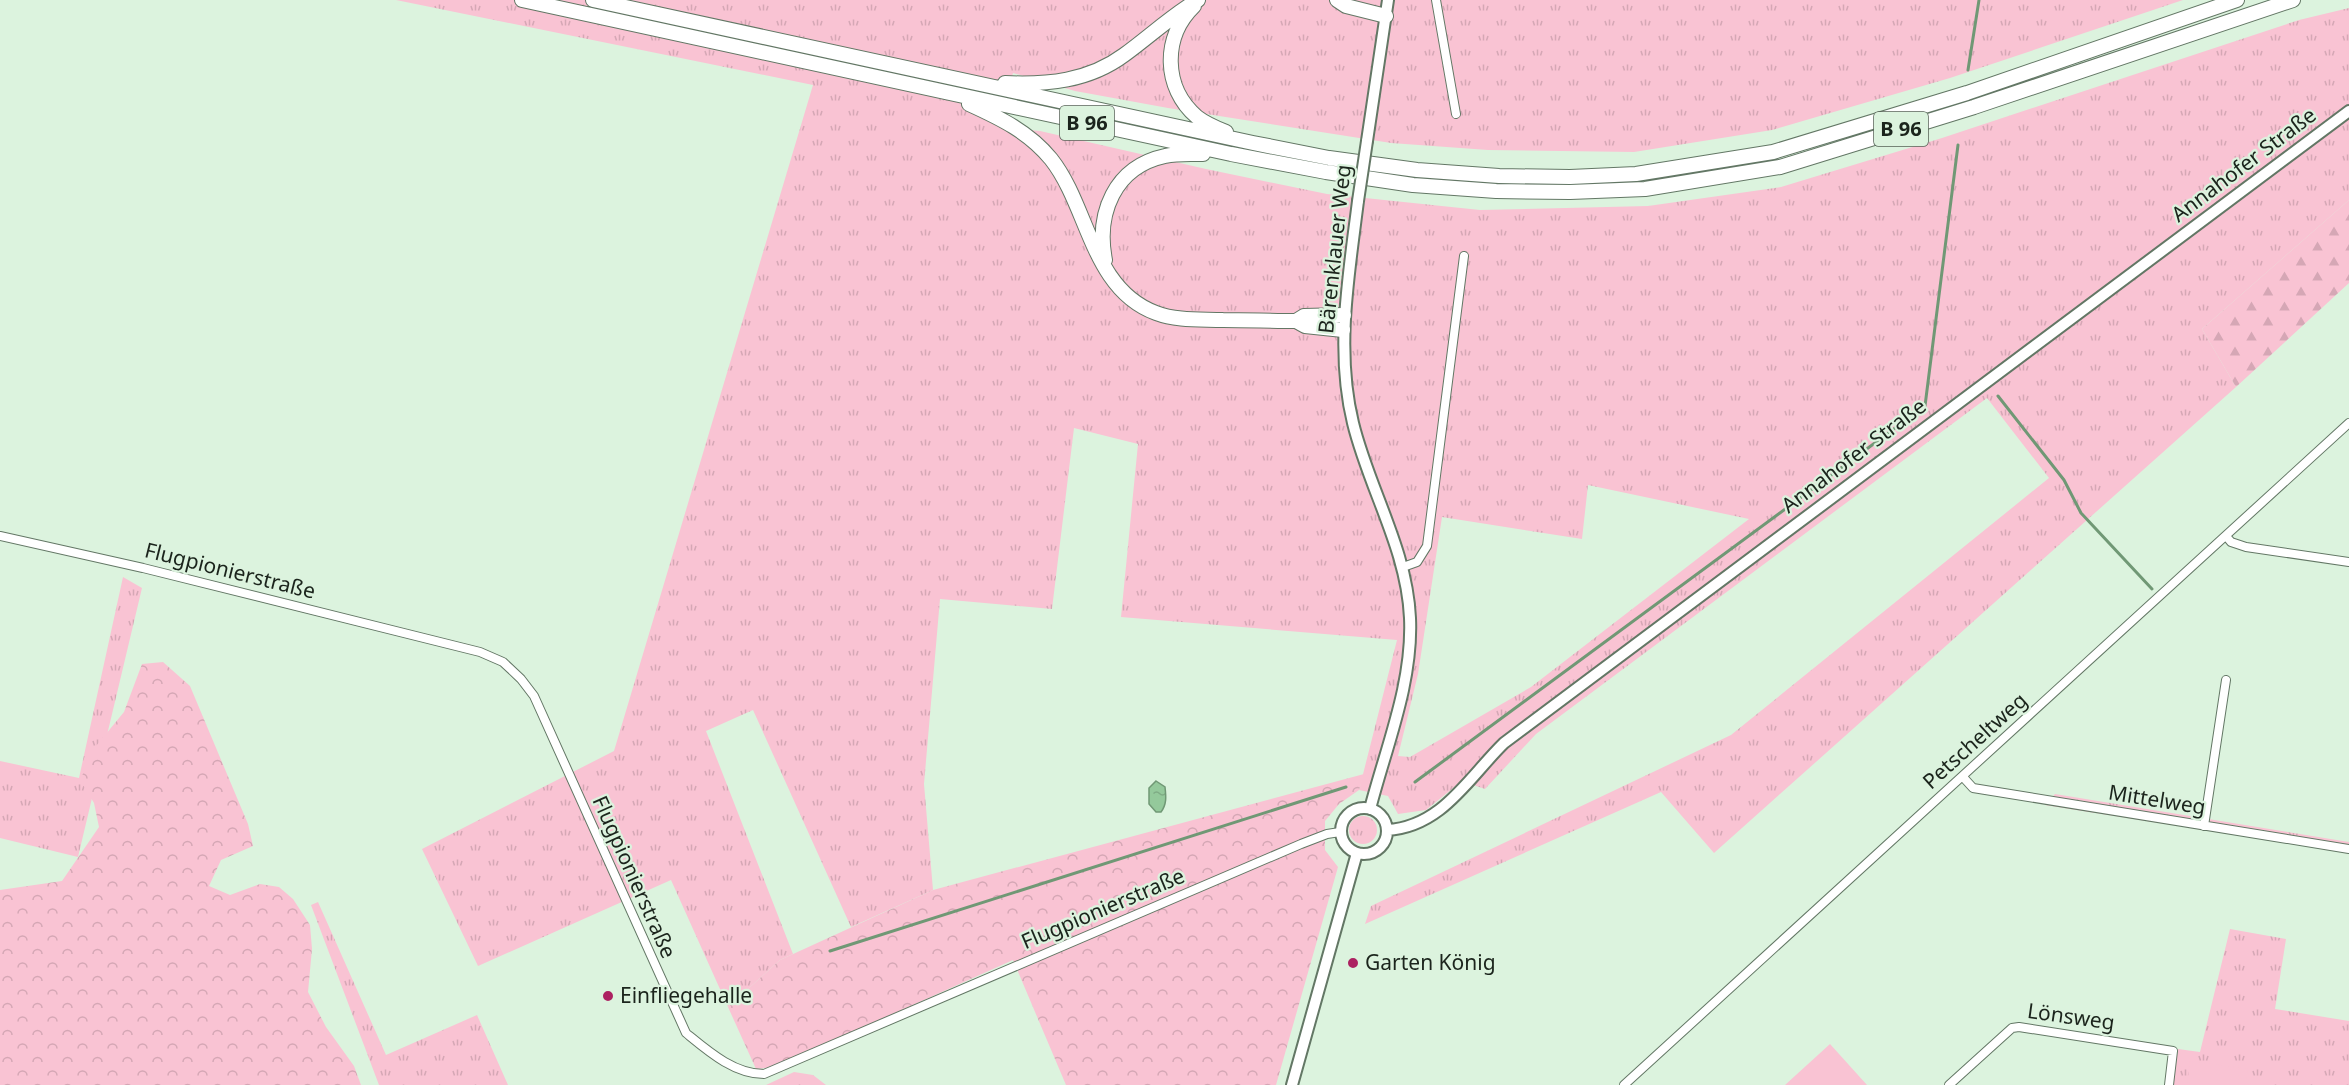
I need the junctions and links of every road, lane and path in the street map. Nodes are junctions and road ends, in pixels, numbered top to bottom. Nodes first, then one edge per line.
1 (522, 0) edge
2 (593, 0) edge
3 (1199, 0) edge
4 (1337, 0) edge
5 (1388, 0) edge
6 (1436, 0) edge
7 (2237, 0) edge
8 (2293, 0) edge
9 (1386, 16) junction
10 (967, 81) junction
11 (942, 92) junction
12 (2349, 111) edge
13 (1456, 114) dead end
14 (1252, 143) junction
15 (1231, 154) junction
16 (1464, 256) dead end
17 (1106, 268) junction
18 (1344, 315) junction
19 (1296, 321) junction
20 (1344, 330) junction
21 (2349, 423) edge
22 (0, 536) edge
23 (2226, 536) junction
24 (2349, 562) edge
25 (1403, 567) junction
26 (2226, 680) dead end
27 (1963, 777) junction
28 (1370, 809) junction
29 (2204, 826) junction
30 (1387, 830) junction
31 (1340, 832) junction
32 (2349, 849) edge
33 (1357, 853) junction
34 (1292, 1085) edge
35 (1623, 1085) edge
36 (1949, 1085) edge
37 (2169, 1085) edge

1 - 11 highway, B 96
2 - 10 highway, B 96
3 - 10 highway
3 - 14 highway
4 - 9 highway
5 - 9 street, Bärenklauer Weg
6 - 13 street
7 - 14 highway, B 96
8 - 15 highway, B 96
9 - 18 street, Bärenklauer Weg, bridge
10 - 14 highway, B 96
11 - 15 highway, B 96
11 - 17 highway
12 - 30 street, Annahofer Straße
15 - 17 highway
16 - 25 street
17 - 19 highway
18 - 19 highway
18 - 20 street, Bärenklauer Weg
19 - 20 highway
20 - 25 street, Bärenklauer Weg
21 - 23 street, Petscheltweg
22 - 31 street, Flugpionierstraße
23 - 24 street
23 - 27 street, Petscheltweg
25 - 28 street, Bärenklauer Weg
26 - 29 street
27 - 29 street, Mittelweg
27 - 35 street, Petscheltweg
28 - 30 street
28 - 31 street
29 - 32 street, Mittelweg
30 - 33 street
31 - 33 street
33 - 34 street
36 - 37 street, Lönsweg

